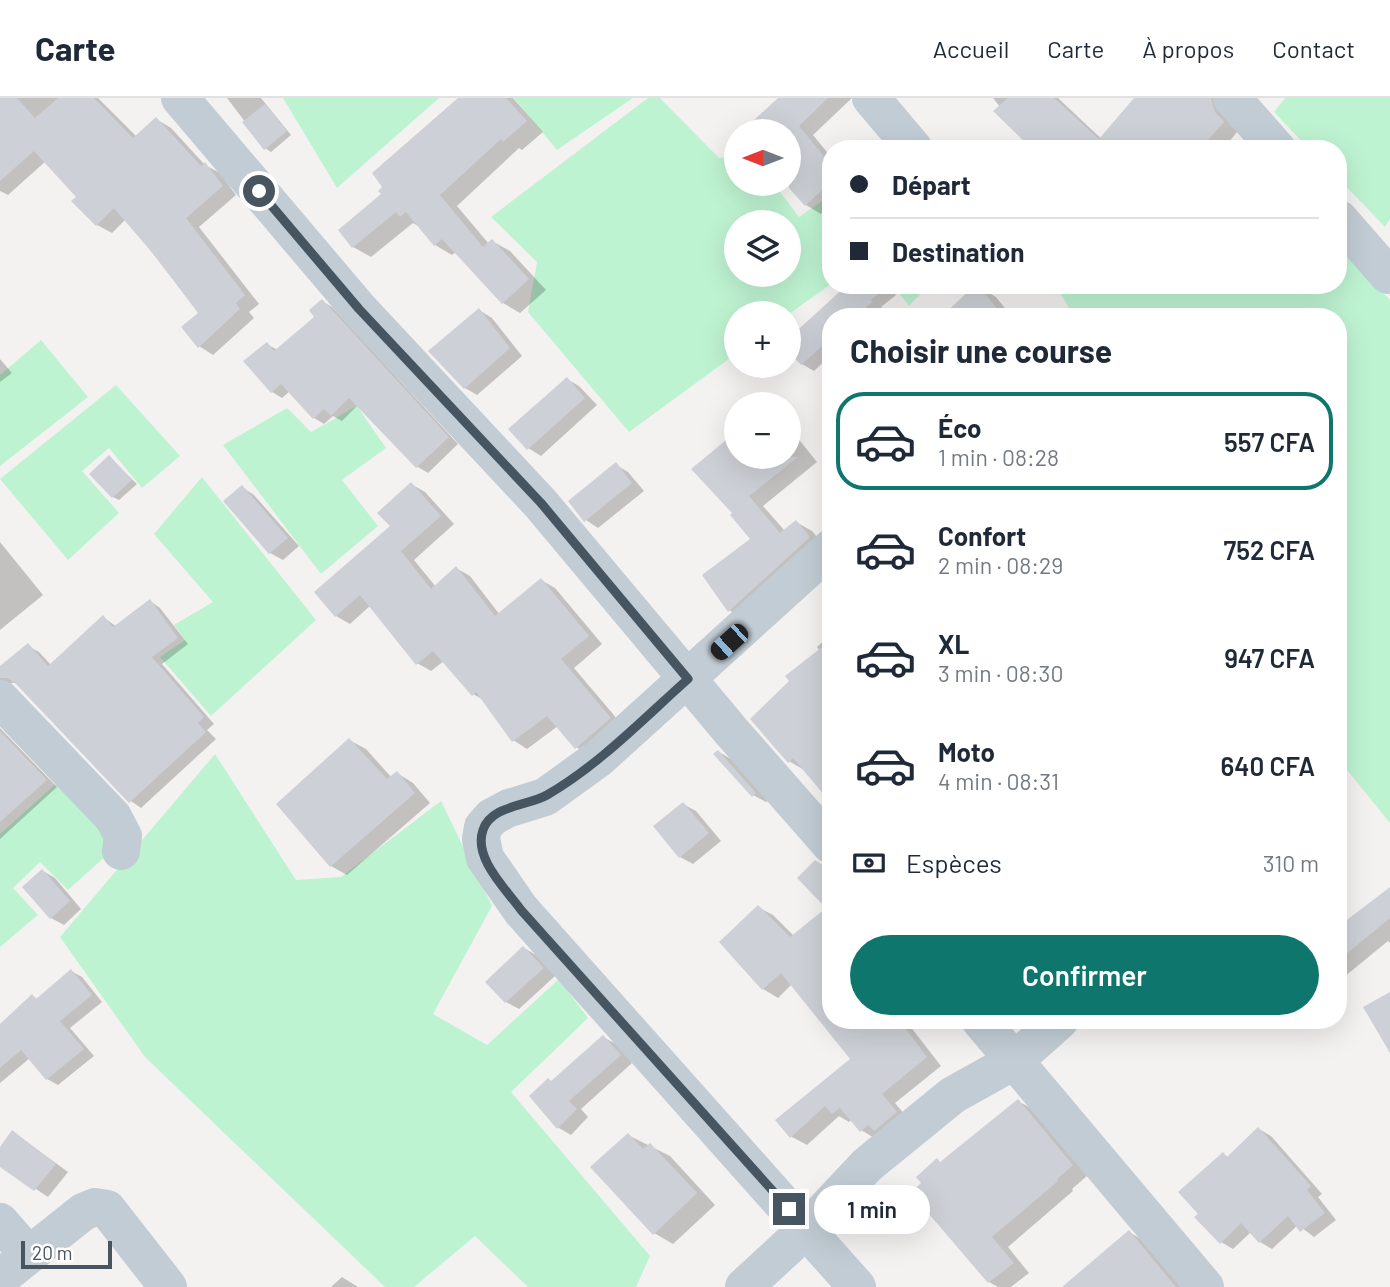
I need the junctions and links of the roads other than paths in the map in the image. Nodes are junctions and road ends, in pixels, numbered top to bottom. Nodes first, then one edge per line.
1 (180, 98) edge
2 (871, 98) edge
3 (1232, 98) edge
4 (906, 140) edge
5 (1269, 140) edge
6 (1347, 228) edge
7 (1388, 275) dead end
8 (822, 556) edge
9 (688, 679) junction
10 (0, 699) edge
11 (822, 835) edge
12 (121, 851) dead end
13 (987, 1029) edge
14 (1050, 1029) edge
15 (1014, 1061) junction
16 (0, 1222) edge
17 (807, 1229) junction
18 (14, 1266) edge
19 (168, 1287) edge
20 (744, 1287) edge
21 (857, 1287) edge
22 (1205, 1287) edge

1 - 9 street
2 - 4 street
3 - 5 street
6 - 7 street
8 - 9 street
9 - 11 street
9 - 17 street
10 - 12 street
13 - 15 street
14 - 15 street
15 - 17 street
15 - 22 street
16 - 18 street
17 - 20 street
17 - 21 street
18 - 19 street

